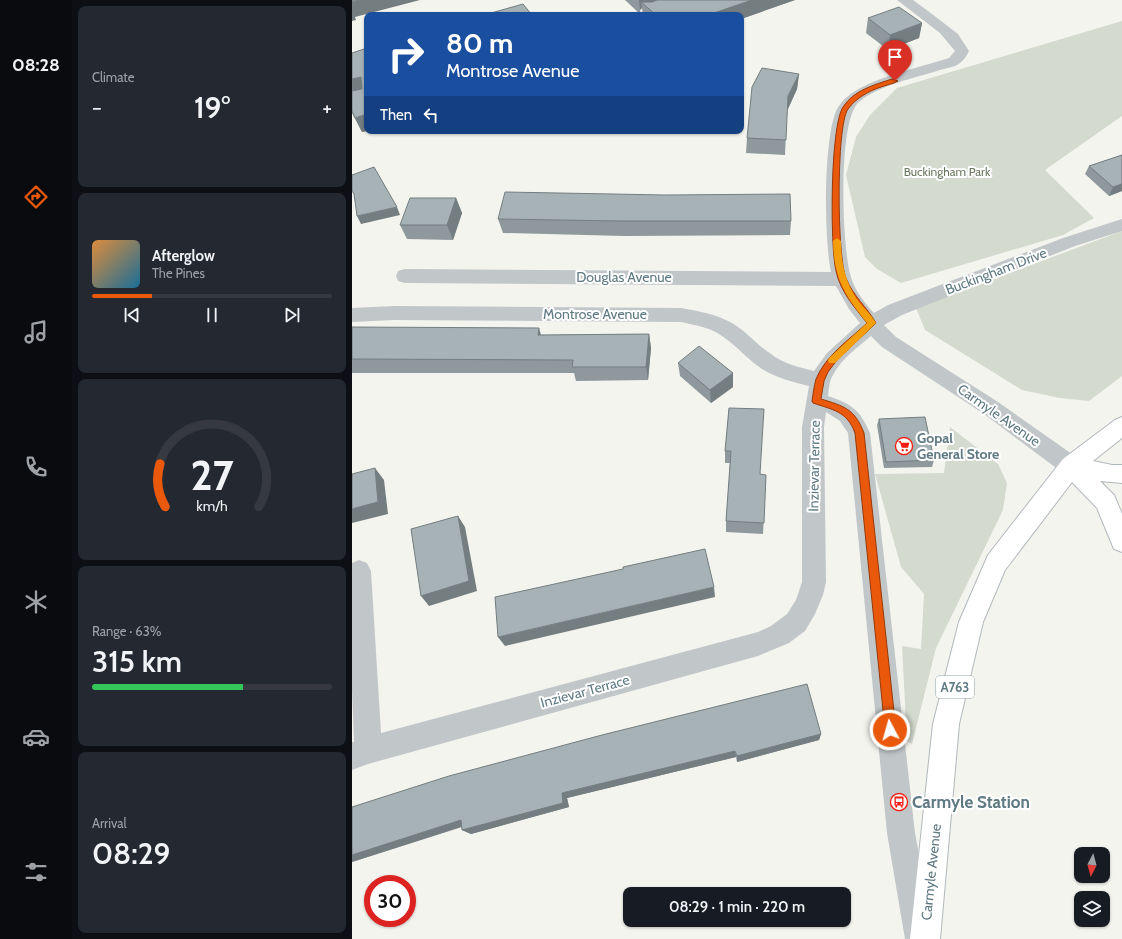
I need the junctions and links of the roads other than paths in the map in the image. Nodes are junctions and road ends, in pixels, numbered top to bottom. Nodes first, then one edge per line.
1 (904, 0) edge
2 (1122, 225) edge
3 (405, 276) dead end
4 (842, 279) junction
5 (352, 315) edge
6 (872, 323) junction
7 (818, 391) junction
8 (1122, 426) edge
9 (1071, 466) junction
10 (1122, 474) edge
11 (1122, 542) edge
12 (359, 571) dead end
13 (360, 753) edge
14 (920, 939) edge
15 (925, 939) edge

1 - 4 street, Carmyle Avenue
2 - 6 street, Buckingham Drive
3 - 4 street, Douglas Avenue
4 - 6 street, Carmyle Avenue
5 - 7 street, Montrose Avenue
6 - 7 street
6 - 9 street, Carmyle Avenue
7 - 13 street, Inzievar Terrace
7 - 14 street, Inzievar Terrace
8 - 9 main road, A763
9 - 10 main road
9 - 11 main road
9 - 15 main road, Carmyle Avenue / A763
12 - 13 street, Inzievar Terrace

